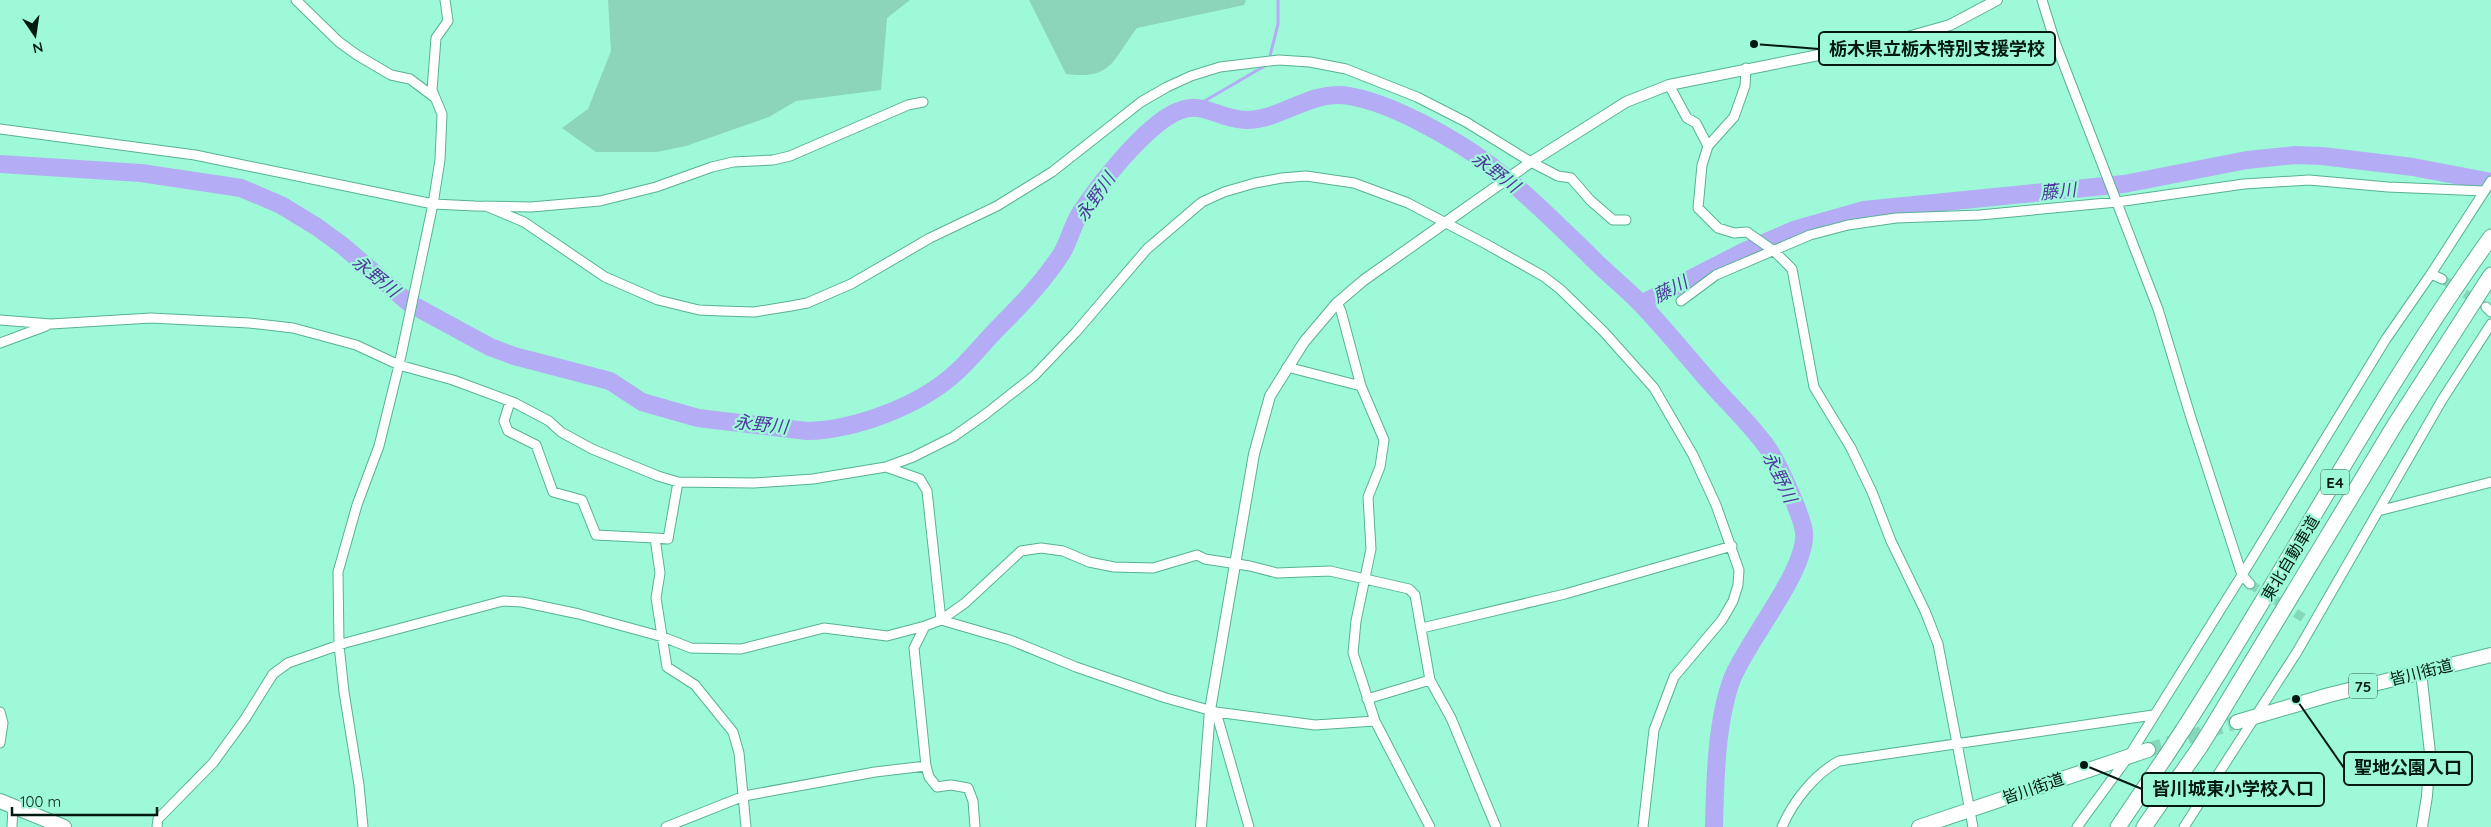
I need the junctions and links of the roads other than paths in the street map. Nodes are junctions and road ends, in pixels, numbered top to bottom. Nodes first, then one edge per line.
1 (296, 0) edge
2 (445, 0) edge
3 (1997, 0) edge
4 (2042, 0) edge
5 (1746, 68) junction
6 (1669, 85) junction
7 (434, 97) junction
8 (923, 102) dead end
9 (0, 129) edge
10 (1708, 146) junction
11 (1527, 165) junction
12 (2491, 181) edge
13 (2484, 191) junction
14 (2117, 202) junction
15 (433, 204) junction
16 (486, 206) junction
17 (1626, 220) dead end
18 (1448, 221) junction
19 (2491, 237) edge
20 (1774, 251) junction
21 (2431, 274) junction
22 (2491, 276) edge
23 (2442, 279) tunnel mouth
24 (1681, 301) dead end
25 (1337, 304) junction
26 (0, 320) edge
27 (51, 324) junction
28 (2491, 324) edge
29 (0, 343) edge
30 (399, 365) junction
31 (1287, 367) junction
32 (1361, 386) junction
33 (510, 402) junction
34 (886, 467) junction
35 (678, 482) junction
36 (2491, 482) edge
37 (2378, 511) junction
38 (655, 538) junction
39 (1732, 546) junction
40 (1235, 564) junction
41 (2242, 575) junction
42 (1366, 579) junction
43 (2250, 584) tunnel mouth
44 (941, 620) junction
45 (925, 626) junction
46 (1422, 628) junction
47 (664, 637) junction
48 (339, 645) junction
49 (2491, 655) edge
50 (2421, 672) junction
51 (1430, 680) junction
52 (1367, 699) junction
53 (1213, 711) junction
54 (0, 712) edge
55 (2153, 715) junction
56 (2254, 717) junction
57 (1375, 722) junction
58 (2237, 722) tunnel mouth
59 (0, 743) edge
60 (1958, 744) junction
61 (2148, 750) tunnel mouth
62 (2129, 756) junction
63 (926, 766) junction
64 (744, 796) junction
65 (0, 801) edge
66 (13, 807) junction
67 (1971, 810) junction
68 (12, 827) edge
69 (64, 827) edge
70 (156, 827) edge
71 (363, 827) edge
72 (666, 827) edge
73 (746, 827) edge
74 (975, 827) edge
75 (1201, 827) edge
76 (1249, 827) edge
77 (1430, 827) edge
78 (1496, 827) edge
79 (1643, 827) edge
80 (1782, 827) edge
81 (1919, 827) edge
82 (1973, 827) edge
83 (2077, 827) edge
84 (2118, 827) edge
85 (2144, 827) edge
86 (2184, 827) edge
87 (2422, 827) edge

1 - 7 street
2 - 7 street
3 - 5 street
4 - 14 street
5 - 6 street
5 - 10 street
6 - 10 street
6 - 11 street
7 - 15 street
8 - 16 street
9 - 15 street
10 - 20 street
11 - 16 street
11 - 17 street
11 - 18 street
12 - 13 street
13 - 14 street
13 - 21 street
14 - 20 street
14 - 41 street
15 - 16 street
15 - 30 street
18 - 25 street
18 - 34 street
18 - 39 street
19 - 84 highway, 東北自動車道 / E4, bridge
20 - 24 street
20 - 60 street
21 - 23 street
21 - 41 street
22 - 85 highway, 東北自動車道 / E4, bridge
25 - 31 street
25 - 32 street
26 - 27 street
27 - 29 street
27 - 30 street
28 - 37 street
30 - 33 street
30 - 48 street
31 - 32 street
31 - 40 street
32 - 42 street
33 - 35 street
33 - 38 street
34 - 35 street
34 - 44 street
35 - 38 street
36 - 37 street
37 - 56 street
38 - 47 street
39 - 46 street
39 - 79 street
40 - 42 street
40 - 44 street
40 - 53 street
41 - 43 street
41 - 55 street
42 - 46 street
42 - 52 street
44 - 45 street
44 - 53 street
45 - 47 street
45 - 63 street
46 - 51 street
47 - 48 street
47 - 64 street
48 - 70 street
48 - 71 street
49 - 50 main road, 皆川街道 / 75
50 - 56 main road, 皆川街道 / 75
50 - 87 street
51 - 52 street
51 - 78 street
52 - 57 street
53 - 57 street
53 - 75 street
53 - 76 street
54 - 59 street
55 - 60 street
55 - 62 street
56 - 58 main road, 皆川街道 / 75
56 - 86 street
57 - 77 street
60 - 67 street
60 - 80 street
61 - 62 main road, 皆川街道
62 - 67 main road, 皆川街道
62 - 83 street
63 - 64 street
63 - 74 street
64 - 72 street
64 - 73 street
65 - 66 main road
66 - 68 street
66 - 69 main road
67 - 81 main road, 皆川街道
67 - 82 street

